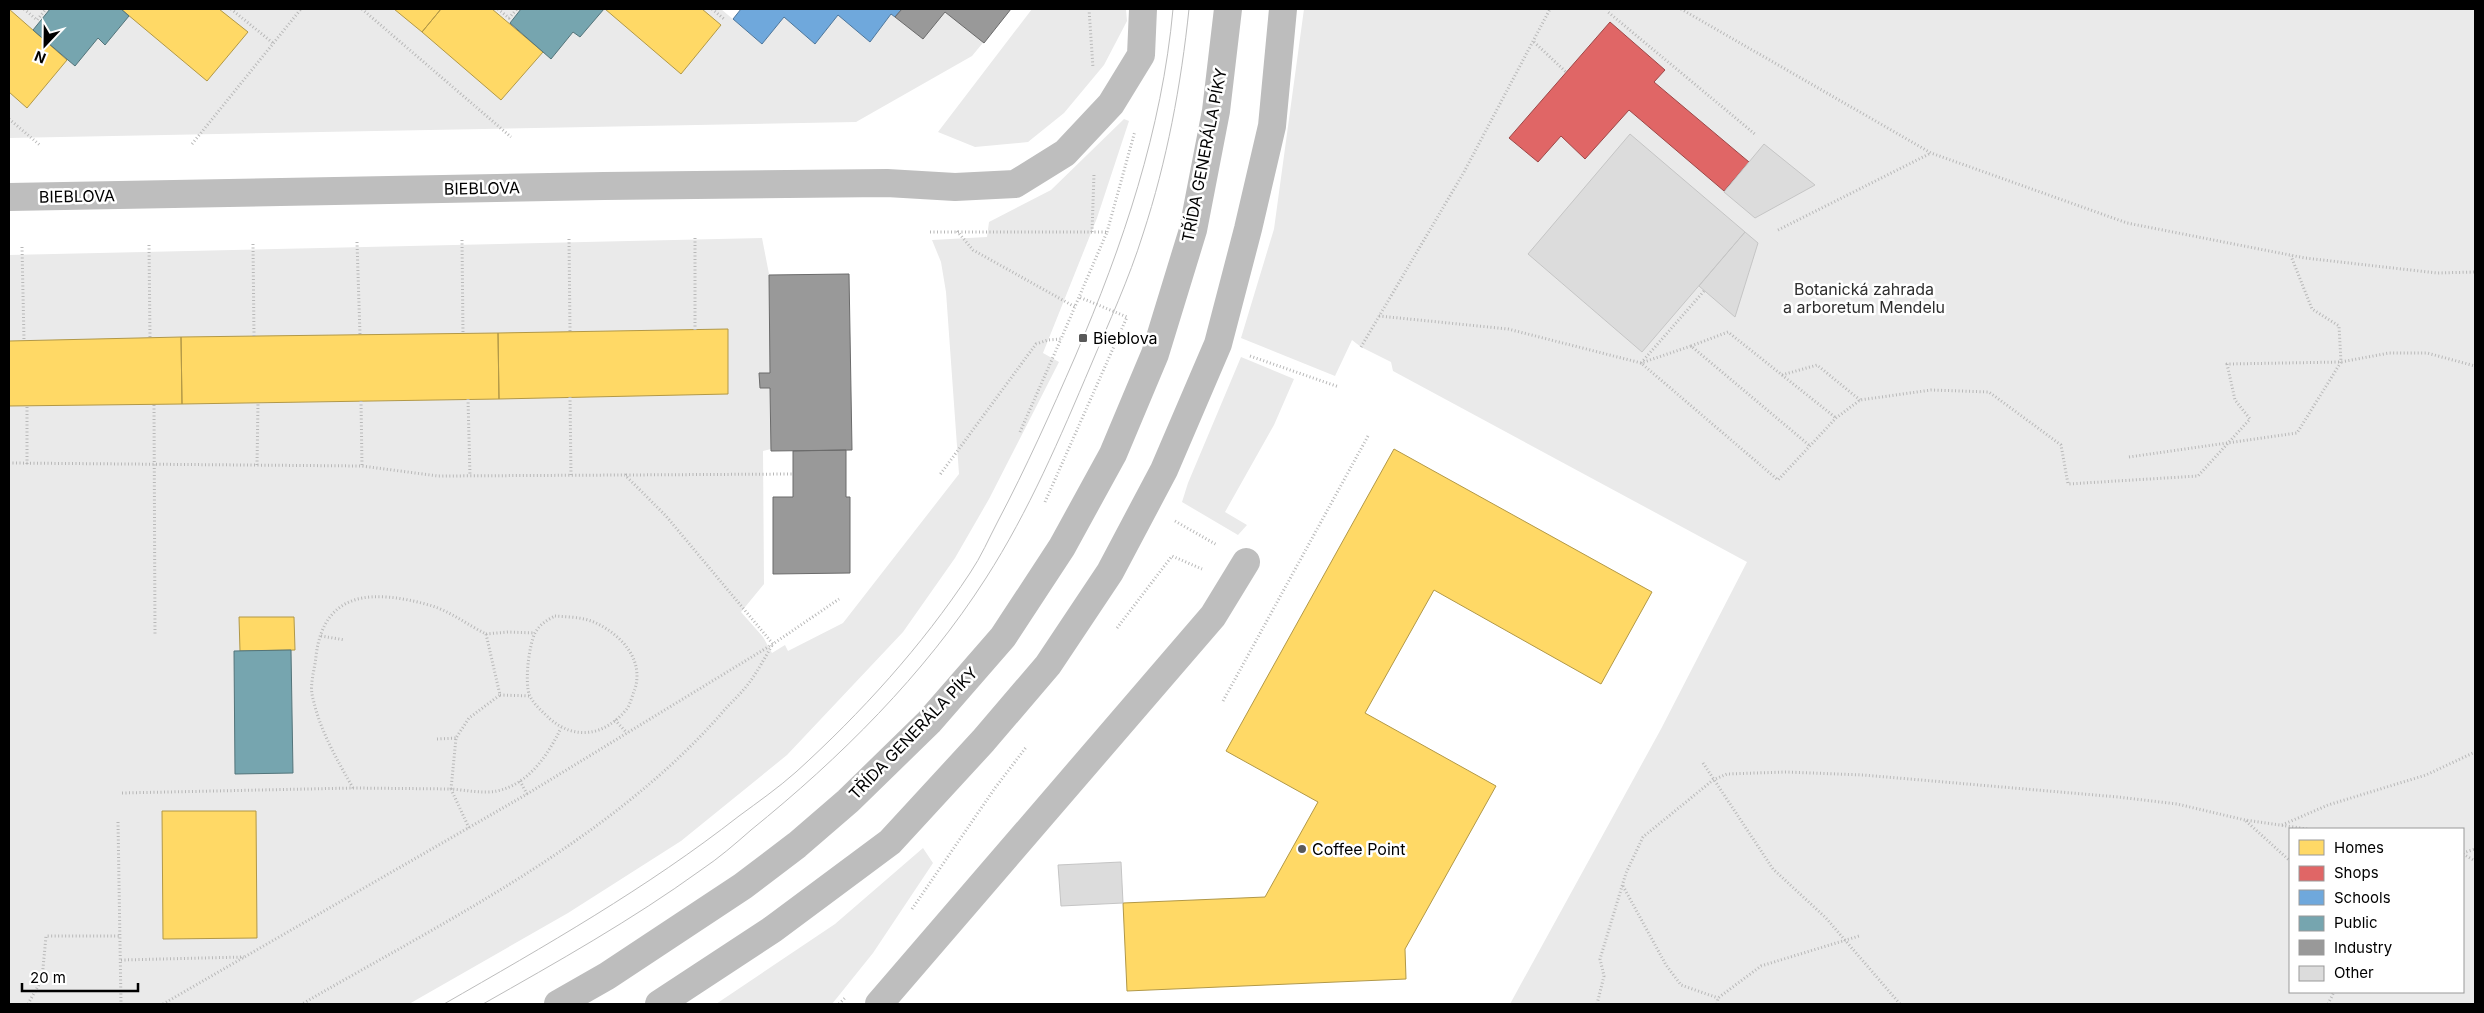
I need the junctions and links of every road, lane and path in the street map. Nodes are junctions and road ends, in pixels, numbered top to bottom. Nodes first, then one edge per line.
1 (24, 9) edge
2 (46, 9) edge
3 (231, 9) edge
4 (301, 9) edge
5 (362, 9) edge
6 (498, 9) edge
7 (517, 9) edge
8 (712, 9) edge
9 (1143, 9) edge
10 (1228, 9) edge
11 (1283, 9) edge
12 (1550, 9) edge
13 (1608, 9) edge
14 (1681, 9) edge
15 (724, 19) dead end
16 (1534, 42) junction
17 (273, 43) junction
18 (1566, 72) dead end
19 (9, 119) edge
20 (1138, 122) dead end
21 (1756, 134) dead end
22 (511, 137) dead end
23 (192, 144) dead end
24 (41, 146) dead end
25 (1931, 153) junction
26 (9, 197) edge
27 (1778, 230) dead end
28 (956, 231) junction
29 (930, 232) dead end
30 (1107, 232) junction
31 (695, 236) dead end
32 (569, 238) dead end
33 (462, 240) dead end
34 (358, 242) dead end
35 (253, 244) dead end
36 (149, 245) dead end
37 (22, 248) dead end
38 (2291, 255) junction
39 (2475, 272) edge
40 (1704, 290) dead end
41 (1079, 297) junction
42 (1075, 307) junction
43 (1379, 316) junction
44 (695, 330) dead end
45 (570, 331) dead end
46 (464, 334) dead end
47 (360, 335) dead end
48 (254, 336) dead end
49 (150, 338) dead end
50 (1061, 339) junction
51 (24, 340) dead end
52 (1218, 344) junction
53 (1691, 346) junction
54 (1361, 347) dead end
55 (2341, 362) junction
56 (1642, 363) junction
57 (2475, 366) edge
58 (1782, 375) junction
59 (1339, 387) dead end
60 (570, 397) dead end
61 (468, 398) dead end
62 (1860, 400) junction
63 (361, 401) dead end
64 (258, 403) dead end
65 (154, 404) dead end
66 (27, 406) dead end
67 (1836, 418) junction
68 (1020, 432) dead end
69 (1368, 436) dead end
70 (1810, 446) junction
71 (2129, 457) dead end
72 (9, 464) edge
73 (27, 464) junction
74 (153, 465) junction
75 (257, 465) junction
76 (362, 466) junction
77 (793, 474) dead end
78 (625, 475) junction
79 (470, 476) junction
80 (571, 476) junction
81 (939, 476) dead end
82 (1043, 506) dead end
83 (1172, 519) dead end
84 (1246, 562) joint
85 (1204, 570) dead end
86 (839, 599) dead end
87 (1113, 633) dead end
88 (155, 634) dead end
89 (486, 634) junction
90 (535, 634) junction
91 (321, 636) junction
92 (345, 640) dead end
93 (773, 644) junction
94 (500, 695) junction
95 (530, 696) junction
96 (1223, 701) dead end
97 (616, 720) junction
98 (561, 728) junction
99 (627, 733) junction
100 (456, 738) junction
101 (437, 739) dead end
102 (1031, 741) dead end
103 (2475, 752) edge
104 (1703, 763) dead end
105 (1713, 780) junction
106 (520, 781) junction
107 (352, 788) junction
108 (451, 789) junction
109 (122, 793) dead end
110 (528, 794) junction
111 (2245, 820) junction
112 (118, 822) dead end
113 (2282, 825) junction
114 (469, 828) junction
115 (2301, 828) edge
116 (2464, 855) edge
117 (2289, 859) edge
118 (2475, 861) edge
119 (1622, 885) junction
120 (907, 918) dead end
121 (120, 936) junction
122 (1859, 936) dead end
123 (1845, 940) junction
124 (245, 957) junction
125 (121, 960) junction
126 (851, 991) dead end
127 (1718, 998) junction
128 (28, 1004) edge
129 (121, 1004) edge
130 (163, 1004) edge
131 (302, 1004) edge
132 (558, 1004) edge
133 (659, 1004) edge
134 (839, 1004) edge
135 (879, 1004) edge
136 (1597, 1004) edge
137 (1716, 1004) edge
138 (1900, 1004) edge

1 - 2 path
3 - 17 path
4 - 17 path
5 - 22 path
6 - 7 path
8 - 15 path
9 - 26 street, BIEBLOVA
10 - 132 main road, TŘÍDA GENERÁLA PÍKY
11 - 52 main road
12 - 16 path
13 - 21 path
14 - 25 path
16 - 18 path
16 - 43 path
17 - 23 path
19 - 24 path
20 - 30 path
25 - 27 path
25 - 38 path
28 - 29 path
28 - 30 path
28 - 42 path
30 - 41 path
31 - 44 path
32 - 45 path
33 - 46 path
34 - 47 path
35 - 48 path
36 - 49 path
37 - 51 path
38 - 39 path
38 - 55 path
40 - 56 path
41 - 42 path
41 - 82 path
42 - 50 path
43 - 54 path
43 - 56 path
50 - 68 path
50 - 81 path
52 - 59 path
52 - 133 main road
53 - 56 path
53 - 58 path
53 - 70 path
55 - 57 path
55 - 62 path
55 - 71 path
56 - 70 path
58 - 62 path
58 - 67 path
60 - 80 path
61 - 79 path
62 - 67 path
63 - 76 path
64 - 75 path
65 - 74 path
66 - 73 path
67 - 70 path
69 - 96 path
72 - 73 path
73 - 74 path
74 - 75 path
74 - 88 path
75 - 76 path
76 - 79 path
77 - 78 path
78 - 80 path
78 - 93 path
79 - 80 path
83 - 84 path
84 - 135 street
85 - 87 path
86 - 93 path
89 - 90 path
89 - 91 path
89 - 94 path
90 - 95 path
90 - 97 path
91 - 92 path
91 - 107 path
93 - 99 path
93 - 131 path
94 - 95 path
94 - 100 path
95 - 98 path
97 - 98 path
97 - 99 path
98 - 106 path
99 - 110 path
100 - 101 path
100 - 108 path
102 - 120 path
103 - 113 path
104 - 105 path
105 - 111 path
105 - 119 path
105 - 123 path
106 - 108 path
106 - 110 path
107 - 108 path
107 - 109 path
108 - 114 path
110 - 114 path
111 - 113 path
111 - 117 path
112 - 121 path
113 - 115 path
114 - 124 path
116 - 118 path
119 - 127 path
119 - 136 path
121 - 125 path
121 - 128 path
122 - 123 path
123 - 127 path
123 - 138 path
124 - 125 path
124 - 130 path
125 - 129 path
126 - 134 path
127 - 137 path

